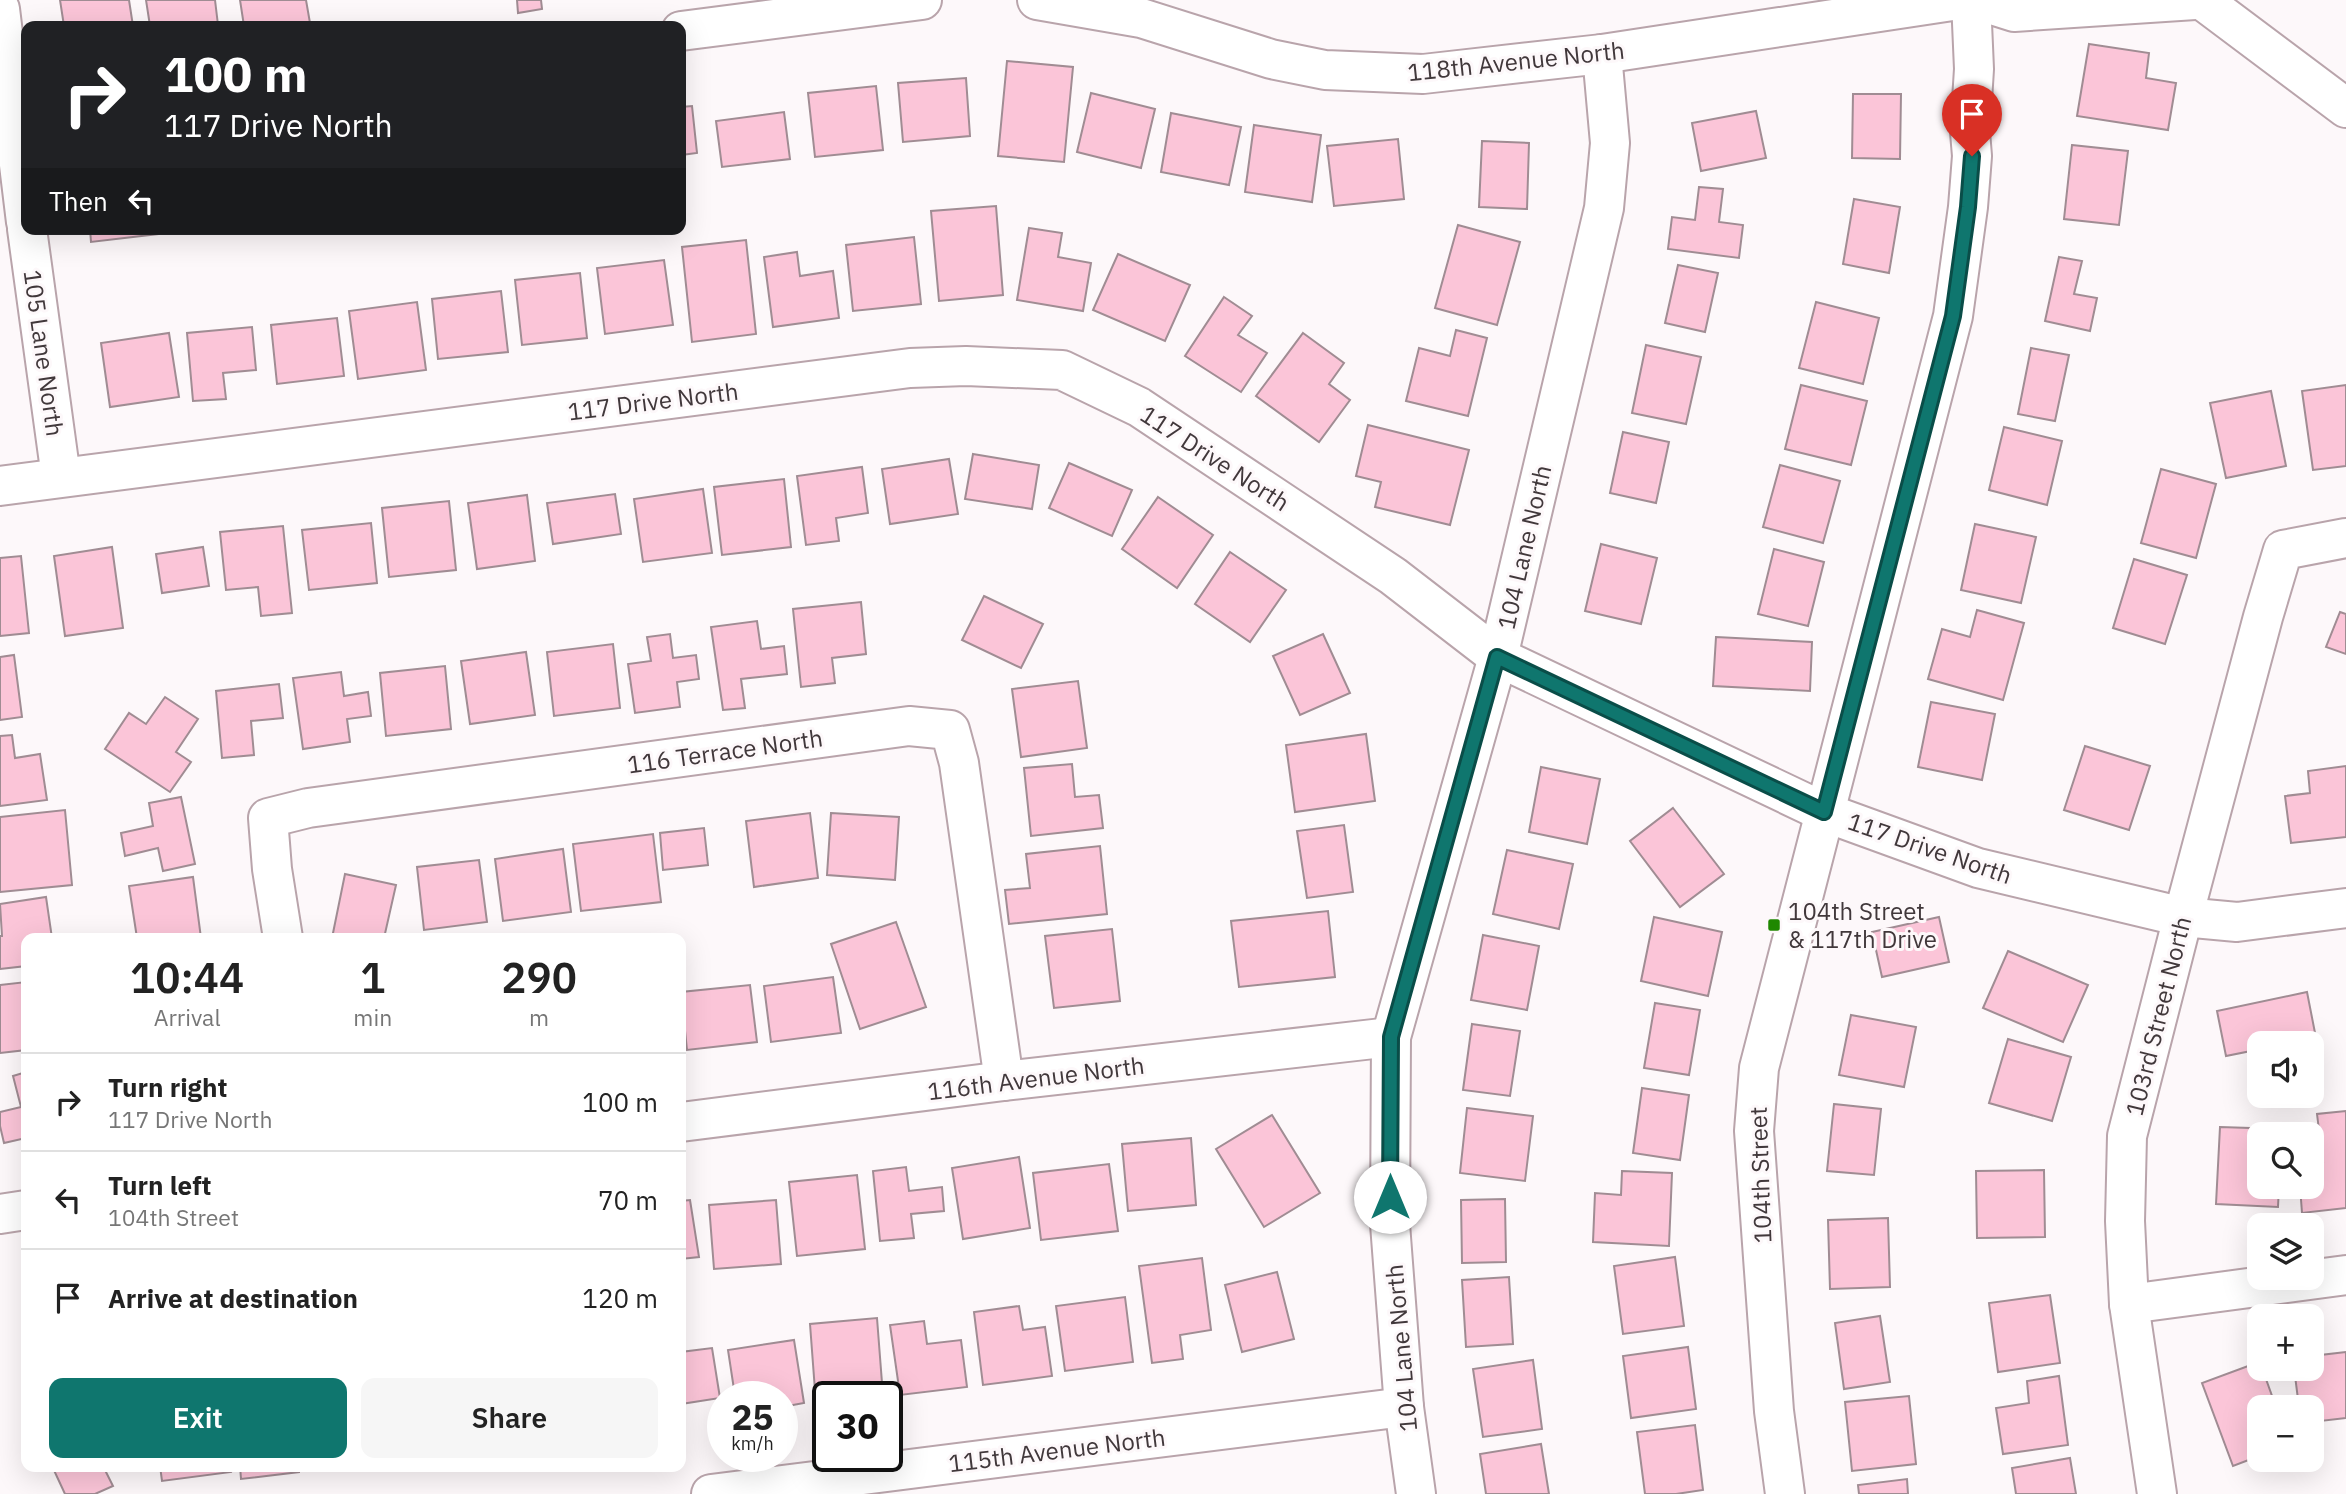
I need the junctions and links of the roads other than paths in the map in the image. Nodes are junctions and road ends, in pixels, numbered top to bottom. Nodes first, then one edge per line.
1 (922, 0) edge
2 (1037, 0) edge
3 (1959, 0) edge
4 (1973, 0) edge
5 (2195, 0) edge
6 (2202, 0) edge
7 (0, 9) edge
8 (686, 30) edge
9 (1602, 54) junction
10 (2346, 108) edge
11 (19, 117) edge
12 (21, 147) edge
13 (28, 235) edge
14 (61, 477) junction
15 (0, 486) edge
16 (2346, 538) edge
17 (1497, 657) junction
18 (1824, 812) junction
19 (2346, 908) edge
20 (2183, 917) junction
21 (282, 933) edge
22 (1391, 1037) junction
23 (1004, 1081) junction
24 (686, 1121) edge
25 (21, 1211) edge
26 (0, 1214) edge
27 (2346, 1275) edge
28 (2129, 1304) junction
29 (1404, 1407) junction
30 (711, 1494) edge
31 (1416, 1494) edge
32 (1785, 1494) edge
33 (2157, 1494) edge

1 - 8 street
2 - 9 street, 118th Avenue North
3 - 9 street, 118th Avenue North
4 - 5 street
4 - 18 street, 104th Street
6 - 10 street
7 - 11 street
9 - 17 street, 104 Lane North
11 - 12 street
13 - 14 street, 105 Lane North
14 - 15 street, 117 Drive North
14 - 17 street, 117 Drive North
16 - 20 street, 103rd Street North
17 - 18 street, 117 Drive North
17 - 22 street, 104 Lane North
18 - 20 street, 117 Drive North
18 - 32 street, 104th Street
19 - 20 street, 117 Drive North
20 - 28 street, 103rd Street North
21 - 23 street, 116 Terrace North
22 - 23 street, 116th Avenue North
22 - 29 street, 104 Lane North
23 - 24 street, 116th Avenue North
25 - 26 street
27 - 28 street
28 - 33 street, 103rd Street North
29 - 30 street, 115th Avenue North
29 - 31 street, 104 Lane North

